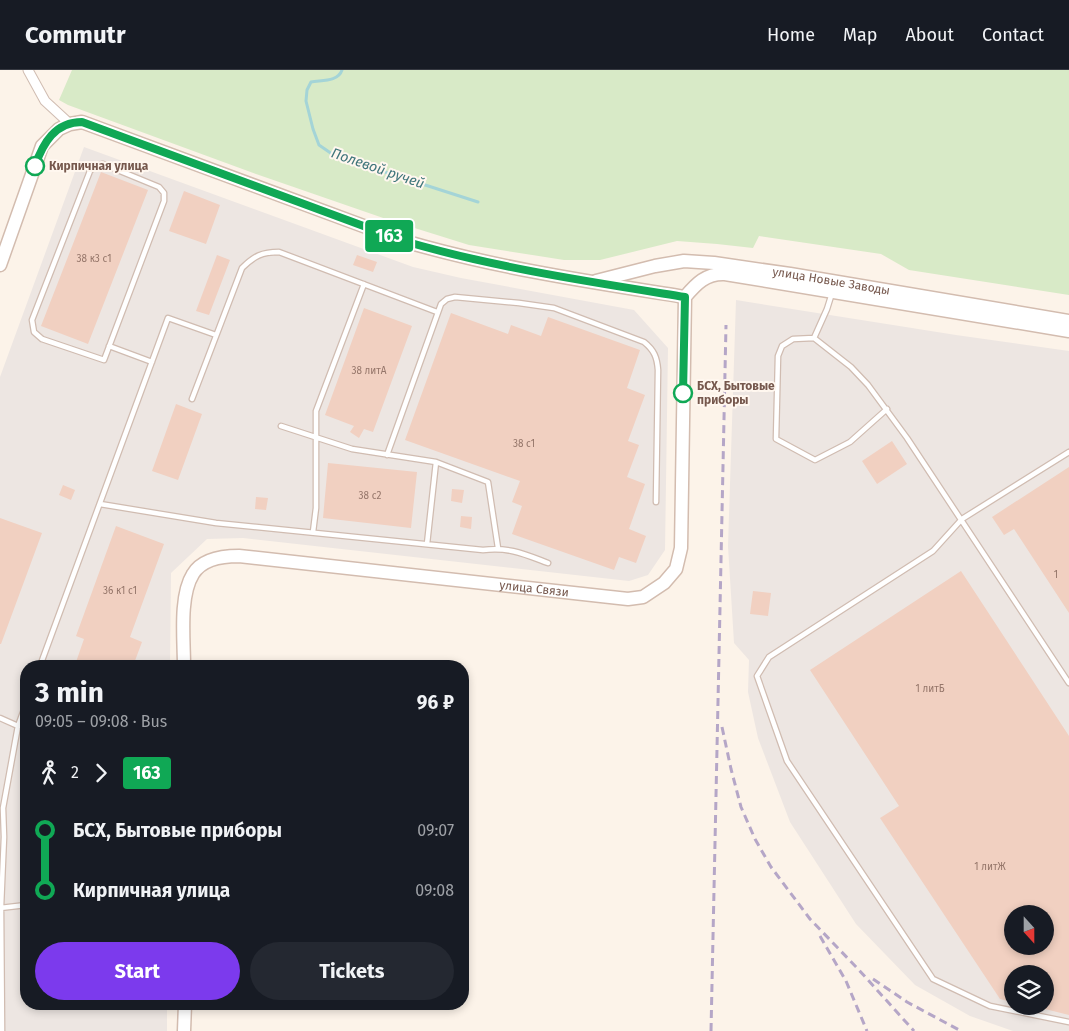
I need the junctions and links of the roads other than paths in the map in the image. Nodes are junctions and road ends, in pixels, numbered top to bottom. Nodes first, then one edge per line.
1 (28, 70) edge
2 (64, 126) junction
3 (0, 265) edge
4 (593, 282) junction
5 (364, 284) junction
6 (833, 287) junction
7 (685, 297) junction
8 (437, 312) junction
9 (1069, 321) edge
10 (1069, 331) edge
11 (216, 335) junction
12 (814, 338) junction
13 (109, 346) junction
14 (152, 362) junction
15 (192, 399) dead end
16 (887, 409) junction
17 (281, 426) dead end
18 (316, 438) junction
19 (1069, 452) edge
20 (387, 454) junction
21 (436, 462) junction
22 (656, 502) dead end
23 (100, 504) junction
24 (962, 519) junction
25 (313, 532) junction
26 (427, 544) junction
27 (498, 548) junction
28 (548, 563) dead end
29 (42, 660) edge
30 (184, 660) edge
31 (1069, 682) edge
32 (0, 718) edge
33 (20, 720) edge
34 (18, 726) junction
35 (2, 809) edge
36 (20, 905) edge
37 (1, 907) edge
38 (184, 1010) edge
39 (1069, 1022) edge
40 (2, 1031) edge
41 (184, 1031) edge

1 - 2 street
2 - 3 street
2 - 4 street, улица Новые Заводы
4 - 6 street, улица Новые Заводы
4 - 7 street, улица Новые Заводы
5 - 8 lane
5 - 11 lane
5 - 18 lane
6 - 7 street, улица Новые Заводы
6 - 9 street, улица Новые Заводы
6 - 10 street, улица Новые Заводы
6 - 12 lane
7 - 30 street, улица Связи
8 - 20 lane
8 - 22 lane
11 - 14 lane
11 - 15 lane
12 - 16 lane
12 - 16 lane
13 - 13 lane
13 - 14 lane
14 - 23 lane
16 - 24 lane
17 - 18 lane
18 - 20 lane
18 - 25 lane
19 - 24 lane
20 - 21 lane
21 - 26 lane
21 - 27 lane
23 - 25 lane
23 - 29 lane
24 - 31 lane
24 - 39 lane
25 - 26 lane
26 - 27 lane
27 - 28 lane
32 - 34 lane
33 - 34 lane
34 - 35 lane
35 - 37 lane
36 - 37 lane
37 - 40 lane
38 - 41 street

